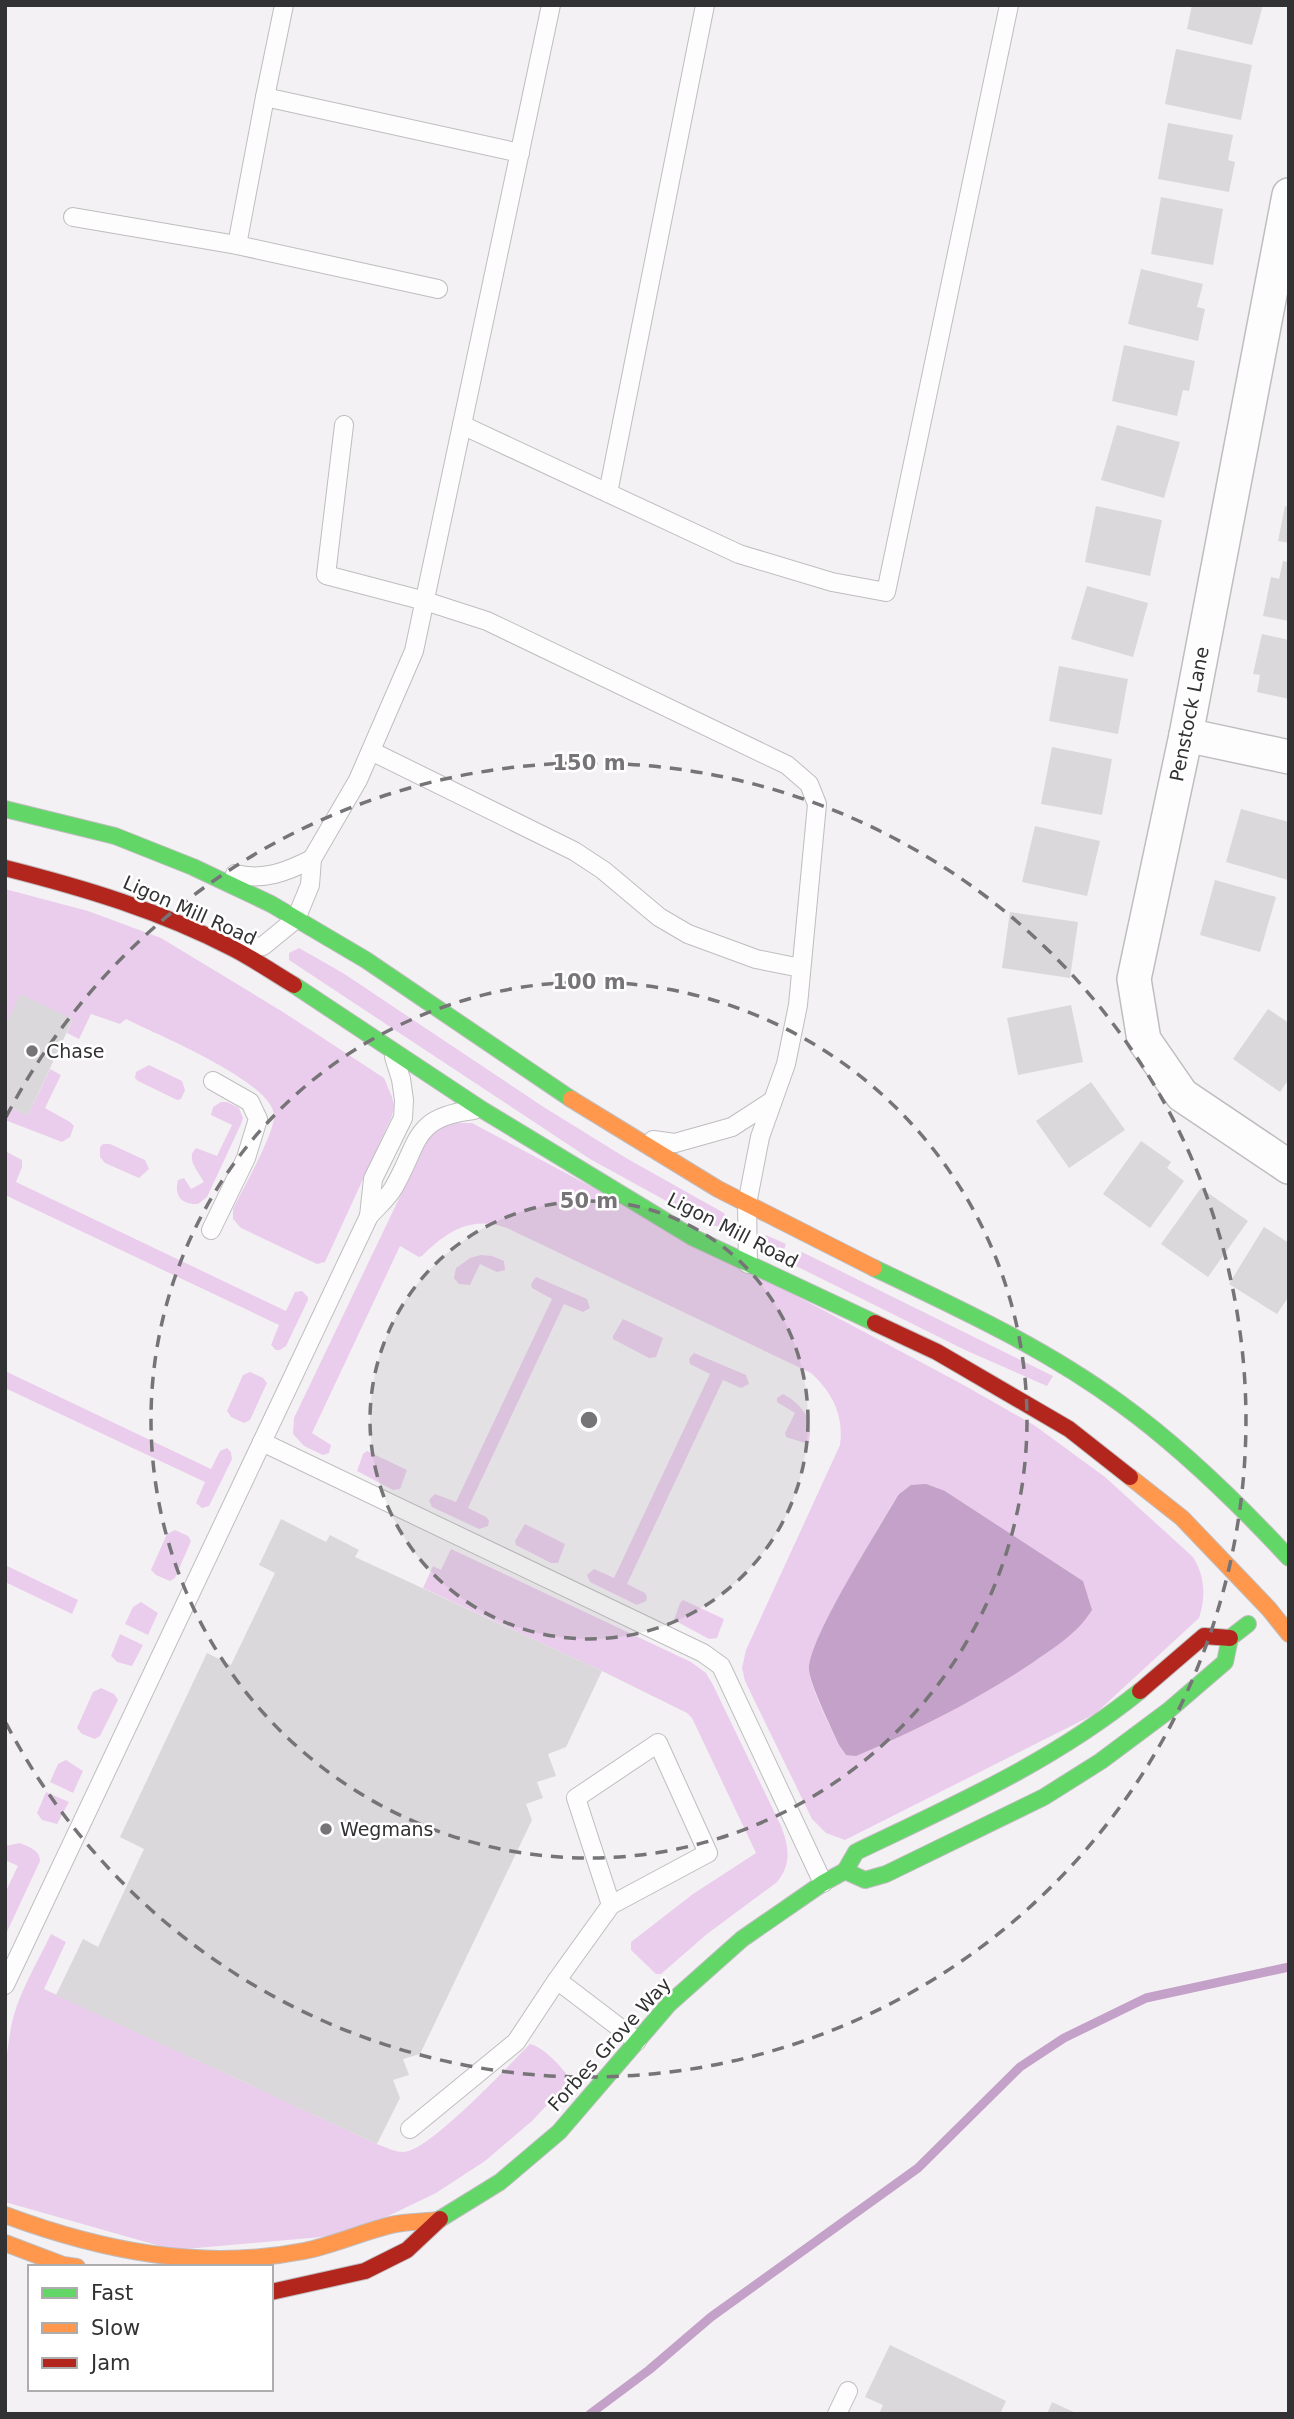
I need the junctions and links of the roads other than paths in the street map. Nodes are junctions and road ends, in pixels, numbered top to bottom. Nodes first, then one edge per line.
1 (284, 5) edge
2 (551, 5) edge
3 (705, 5) edge
4 (1009, 5) edge
5 (265, 97) junction
6 (520, 153) junction
7 (1289, 195) edge
8 (73, 217) dead end
9 (237, 245) junction
10 (438, 289) dead end
11 (1277, 314) edge
12 (344, 425) dead end
13 (462, 425) junction
14 (608, 493) junction
15 (425, 601) junction
16 (1186, 734) junction
17 (371, 751) junction
18 (1289, 757) edge
19 (5, 809) edge
20 (312, 859) junction
21 (178, 863) junction
22 (5, 867) edge
23 (296, 919) junction
24 (234, 949) junction
25 (801, 968) junction
26 (391, 1048) junction
27 (214, 1081) dead end
28 (772, 1101) junction
29 (481, 1109) junction
30 (632, 1138) junction
31 (1289, 1167) edge
32 (747, 1204) junction
33 (369, 1216) junction
34 (211, 1230) dead end
35 (748, 1264) junction
36 (262, 1442) junction
37 (1289, 1558) edge
38 (1274, 1605) junction
39 (1289, 1634) edge
40 (1230, 1638) junction
41 (845, 1871) junction
42 (823, 1883) junction
43 (611, 1905) junction
44 (557, 1980) junction
45 (5, 1985) edge
46 (637, 2041) junction
47 (410, 2129) dead end
48 (5, 2215) edge
49 (439, 2220) junction
50 (5, 2243) edge
51 (194, 2261) junction
52 (63, 2265) edge
53 (174, 2265) edge
54 (273, 2292) edge
55 (848, 2391) dead end
56 (837, 2414) edge

1 - 5 lane
2 - 6 lane
3 - 14 lane
4 - 14 lane
5 - 6 lane
5 - 9 lane
6 - 13 lane
7 - 11 street, Penstock Lane
8 - 9 lane
9 - 10 lane
11 - 16 street, Penstock Lane
12 - 15 lane
13 - 14 lane
13 - 15 lane
15 - 17 lane
15 - 25 lane
16 - 18 street
16 - 31 street, Penstock Lane
17 - 20 lane
17 - 25 lane
19 - 21 main road, Ligon Mill Road
20 - 21 lane
20 - 23 lane
21 - 23 main road, Ligon Mill Road
22 - 24 main road, Ligon Mill Road
23 - 24 lane
23 - 30 main road, Ligon Mill Road
24 - 26 main road, Ligon Mill Road
25 - 28 lane
26 - 29 main road, Ligon Mill Road
26 - 33 lane
27 - 34 lane
28 - 30 lane
28 - 32 lane
29 - 33 lane
29 - 35 main road, Ligon Mill Road
30 - 32 main road, Ligon Mill Road
32 - 35 lane
32 - 37 main road, Ligon Mill Road
33 - 36 lane
35 - 38 main road, Ligon Mill Road
36 - 42 lane
36 - 45 lane
38 - 39 main road, Ligon Mill Road
38 - 40 main road, Forbes Grove Way
40 - 41 main road, Forbes Grove Way
40 - 41 main road, Forbes Grove Way
41 - 42 main road, Forbes Grove Way
42 - 46 main road, Forbes Grove Way
43 - 43 lane
43 - 44 lane
44 - 46 lane
44 - 47 lane
46 - 49 main road, Forbes Grove Way
48 - 51 main road, Forbes Grove Way
49 - 51 main road, Forbes Grove Way
49 - 54 main road, Forbes Grove Way
50 - 52 main road
51 - 53 main road
55 - 56 lane

